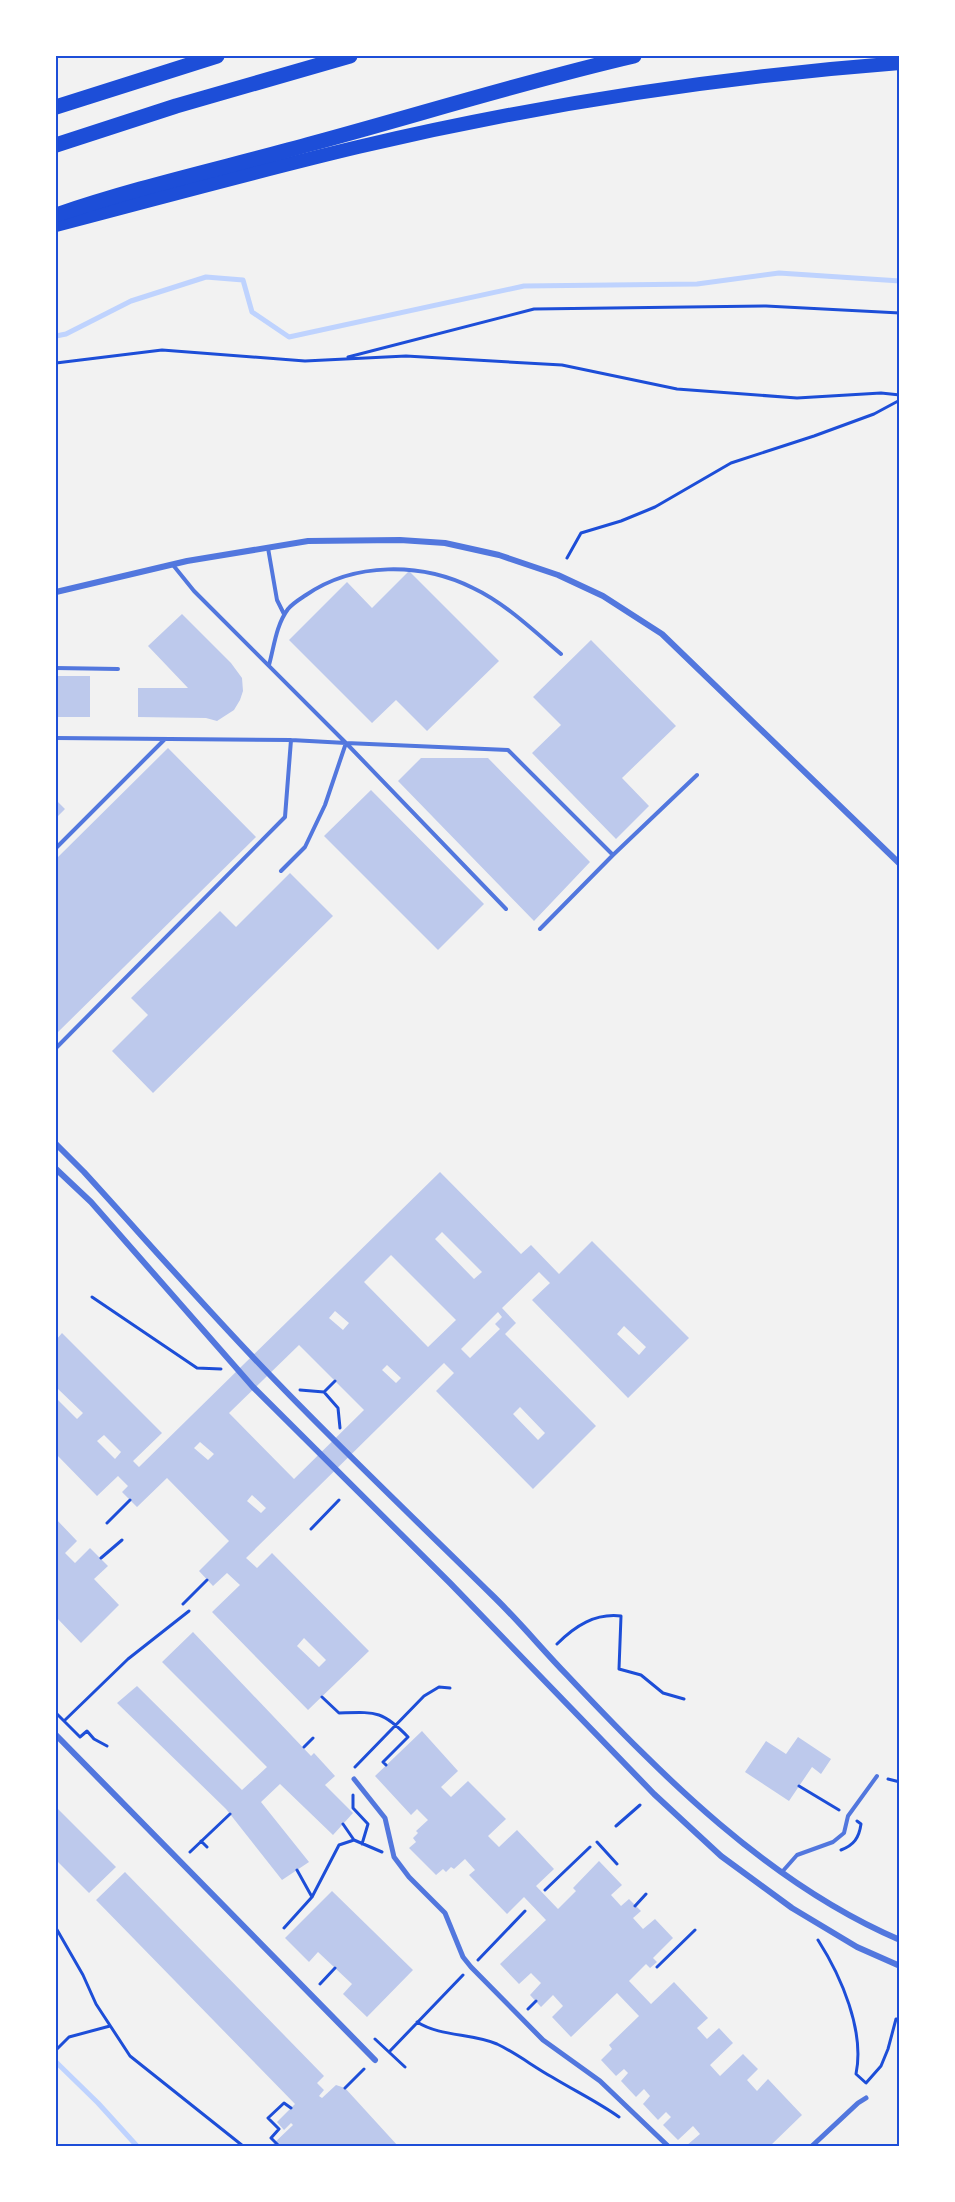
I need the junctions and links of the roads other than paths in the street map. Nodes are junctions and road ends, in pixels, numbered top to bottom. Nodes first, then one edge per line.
1 (217, 56) edge
2 (350, 56) edge
3 (634, 56) edge
4 (900, 63) edge
5 (56, 107) edge
6 (56, 145) edge
7 (56, 215) edge
8 (56, 225) edge
9 (268, 548) junction
10 (172, 565) junction
11 (56, 592) edge
12 (285, 615) junction
13 (561, 654) dead end
14 (269, 666) junction
15 (56, 668) edge
16 (118, 669) dead end
17 (56, 738) edge
18 (165, 740) junction
19 (291, 740) junction
20 (346, 743) junction
21 (697, 775) dead end
22 (56, 848) edge
23 (613, 855) junction
24 (900, 864) edge
25 (281, 871) dead end
26 (506, 909) dead end
27 (540, 929) dead end
28 (56, 1048) edge
29 (56, 1144) edge
30 (56, 1169) edge
31 (56, 1735) edge
32 (877, 1776) dead end
33 (354, 1779) road end
34 (782, 1873) junction
35 (900, 1940) edge
36 (900, 1966) edge
37 (375, 2060) dead end
38 (866, 2098) dead end
39 (668, 2146) edge
40 (812, 2146) edge

1 - 5 highway
2 - 6 highway
3 - 7 highway
4 - 8 highway
9 - 10 street
9 - 12 lane
9 - 24 street
10 - 11 street
10 - 14 lane
12 - 13 lane
12 - 14 lane
14 - 20 lane
15 - 16 lane
17 - 18 lane
18 - 19 lane
18 - 22 lane
19 - 20 lane
19 - 28 lane
20 - 23 lane
20 - 25 lane
20 - 26 lane
21 - 23 lane
23 - 27 lane
29 - 34 street
30 - 36 street
31 - 37 street
32 - 34 lane
33 - 39 street
34 - 35 street
38 - 40 street

